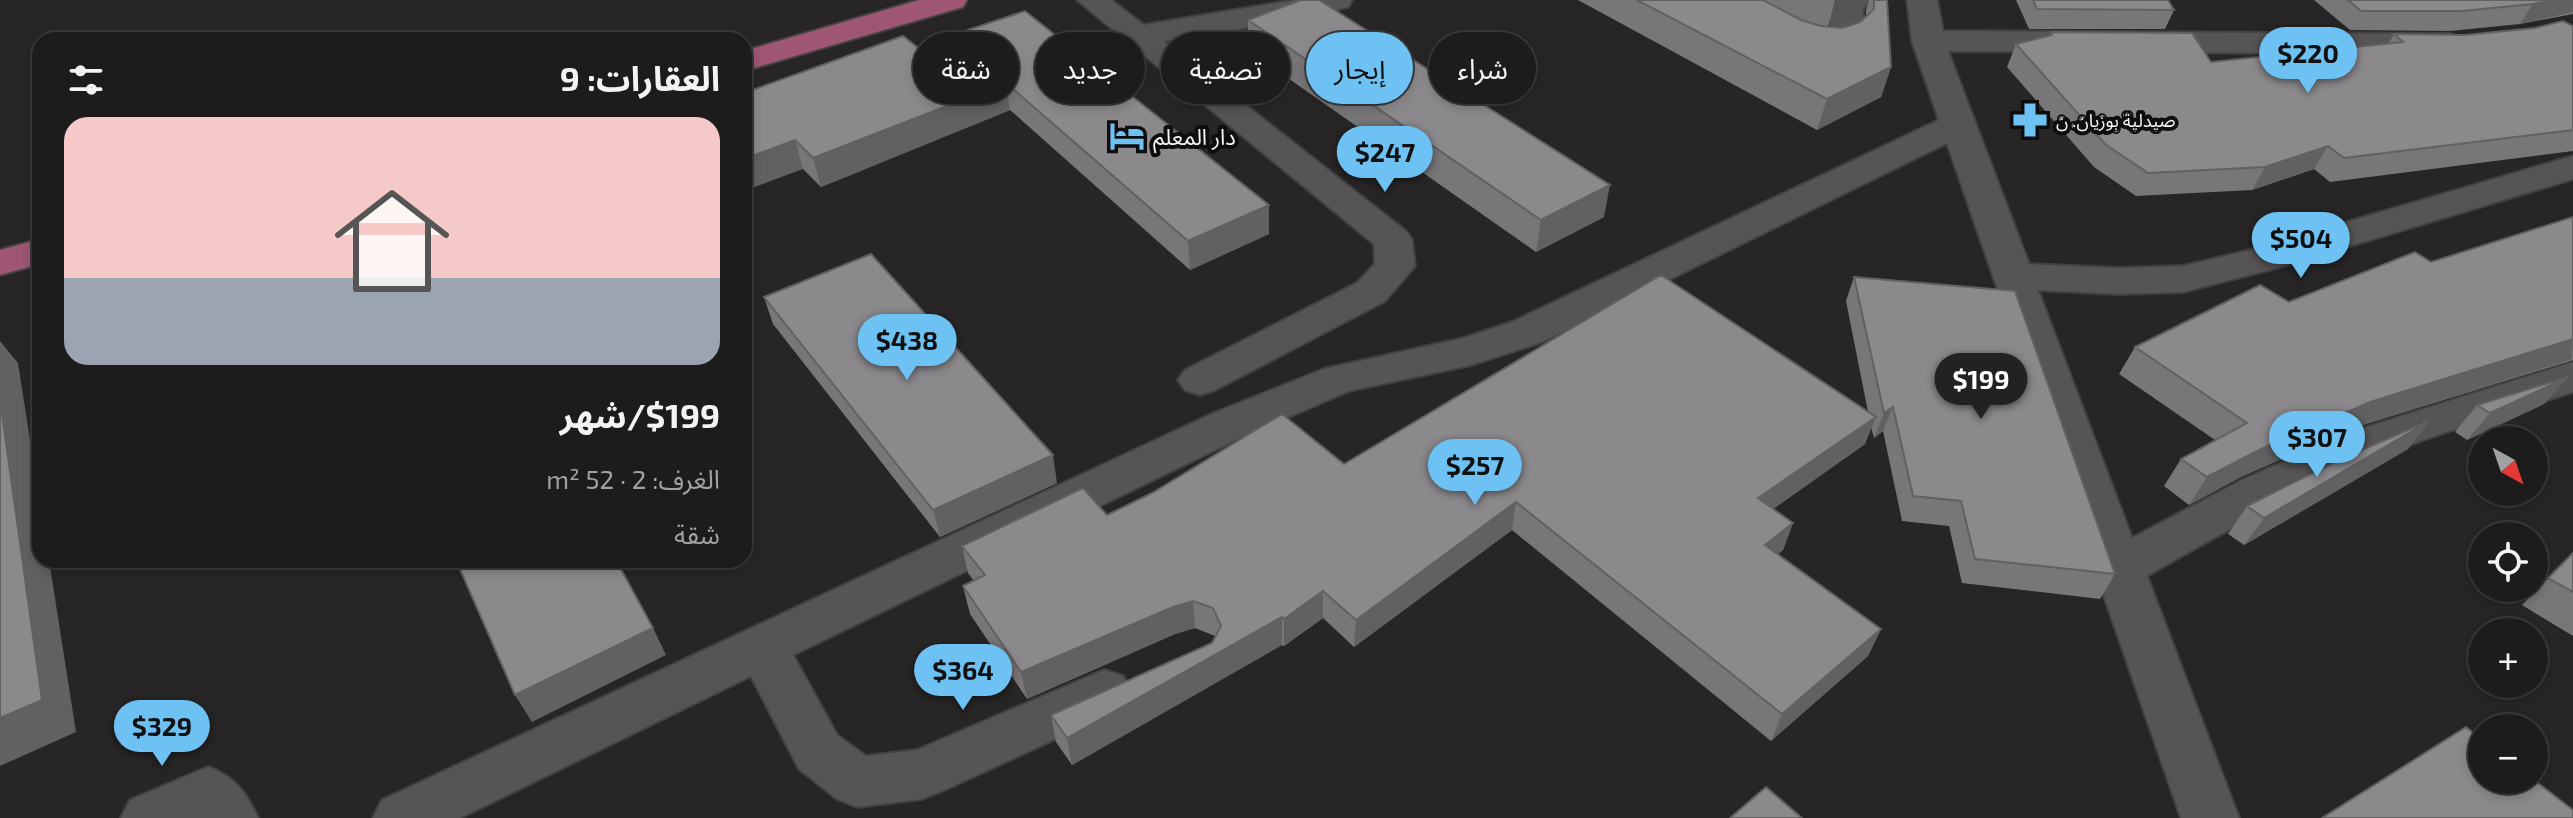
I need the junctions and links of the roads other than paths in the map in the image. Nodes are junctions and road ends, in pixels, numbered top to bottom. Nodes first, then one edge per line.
1 (864, 0) edge
2 (952, 0) edge
3 (1092, 0) edge
4 (1337, 0) edge
5 (1732, 0) edge
6 (1855, 0) edge
7 (1925, 20) edge
8 (1133, 32) edge
9 (752, 33) edge
10 (1145, 35) edge
11 (2478, 41) edge
12 (1145, 42) edge
13 (752, 59) edge
14 (1958, 124) junction
15 (2573, 167) edge
16 (32, 253) edge
17 (0, 263) edge
18 (2014, 276) junction
19 (2573, 377) edge
20 (1200, 380) dead end
21 (2119, 568) junction
22 (762, 647) junction
23 (1151, 671) edge
24 (150, 818) edge
25 (229, 818) edge
26 (402, 818) edge
27 (2210, 818) edge

1 - 9 main road
2 - 13 main road
3 - 8 street
4 - 10 street
5 - 6 street
7 - 11 street
7 - 14 street
12 - 20 street
14 - 18 street
14 - 22 street
15 - 18 street
16 - 17 main road
18 - 21 street
19 - 21 street
21 - 27 street
22 - 23 street
22 - 26 street
24 - 25 street

